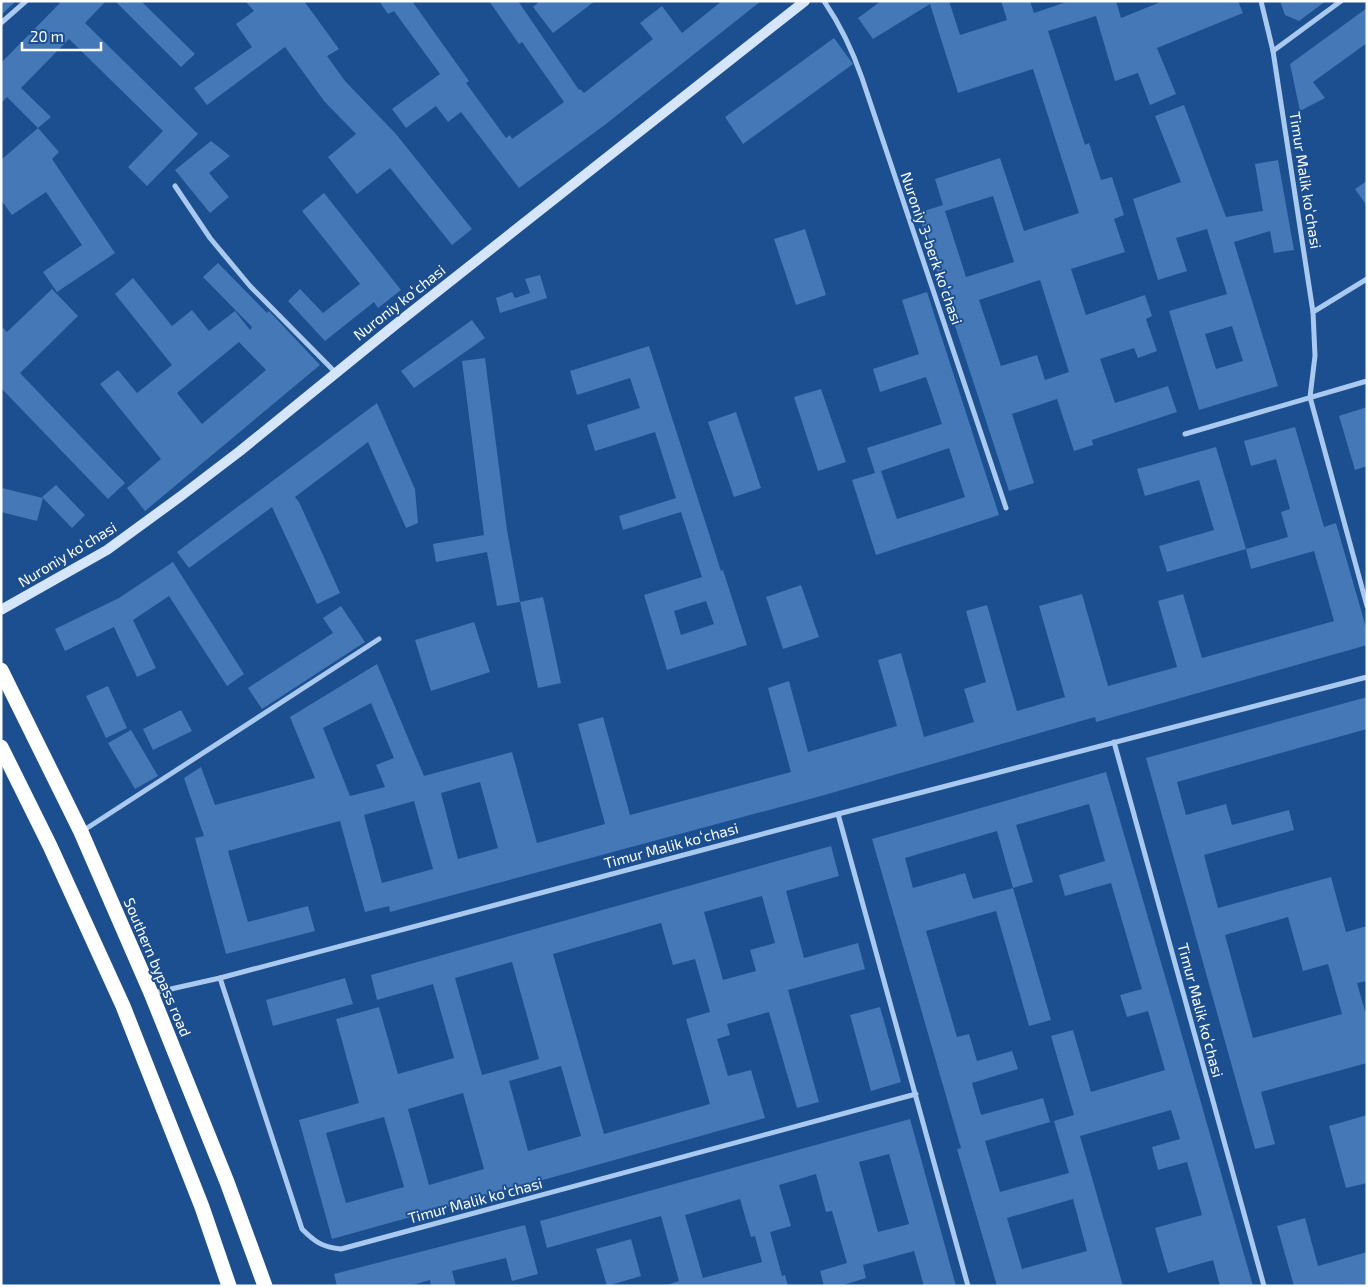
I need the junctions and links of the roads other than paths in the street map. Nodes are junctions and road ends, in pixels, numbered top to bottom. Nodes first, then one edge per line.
1 (26, 1) edge
2 (805, 1) edge
3 (824, 1) edge
4 (1260, 1) edge
5 (1341, 1) edge
6 (1, 24) edge
7 (1273, 51) junction
8 (175, 186) dead end
9 (1367, 280) edge
10 (1313, 312) junction
11 (335, 372) junction
12 (1367, 381) edge
13 (1310, 397) junction
14 (1185, 434) dead end
15 (1006, 508) dead end
16 (1367, 606) edge
17 (1, 610) edge
18 (379, 639) dead end
19 (1, 670) edge
20 (1367, 677) edge
21 (1114, 742) junction
22 (1, 747) edge
23 (838, 814) junction
24 (81, 832) junction
25 (220, 978) junction
26 (151, 993) junction
27 (916, 1094) junction
28 (228, 1286) edge
29 (266, 1286) edge
30 (968, 1286) edge
31 (1264, 1286) edge

1 - 6 street
2 - 11 street, Nuroniy koʻchasi
3 - 15 street, Nuroniy 3-berk koʻchasi
4 - 7 street, Timur Malik koʻchasi
5 - 7 street
7 - 10 street, Timur Malik koʻchasi
8 - 11 street
9 - 10 street
10 - 13 street, Timur Malik koʻchasi
11 - 17 street, Nuroniy koʻchasi
12 - 13 street
13 - 14 street
13 - 16 street, Timur Malik koʻchasi
18 - 24 street
19 - 24 highway, Southern bypass road
20 - 21 street, Timur Malik koʻchasi
21 - 23 street, Timur Malik koʻchasi
21 - 31 street, Timur Malik koʻchasi
22 - 28 highway
23 - 25 street, Timur Malik koʻchasi
23 - 27 street
24 - 26 highway, Southern bypass road
25 - 26 street, Timur Malik koʻchasi
25 - 27 street, Timur Malik koʻchasi
26 - 29 highway, Southern bypass road
27 - 30 street

